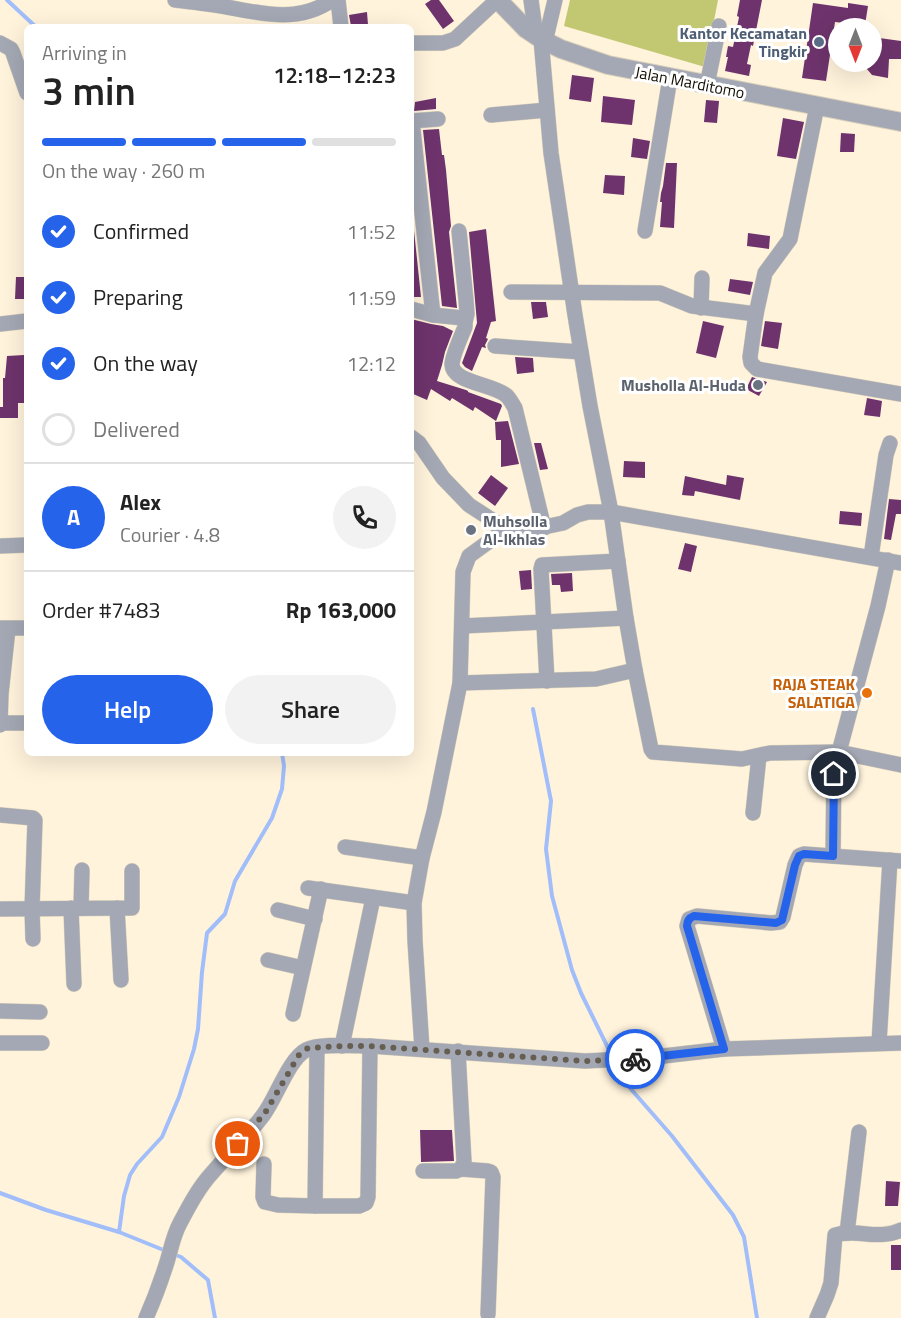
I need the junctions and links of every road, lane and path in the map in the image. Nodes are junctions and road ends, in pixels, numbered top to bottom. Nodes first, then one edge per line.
1 (175, 0) edge
2 (497, 0) edge
3 (531, 0) edge
4 (555, 0) edge
5 (330, 1) edge
6 (340, 24) edge
7 (719, 26) dead end
8 (541, 39) junction
9 (0, 43) edge
10 (414, 43) edge
11 (670, 78) junction
12 (24, 84) edge
13 (707, 85) junction
14 (817, 106) junction
15 (547, 110) junction
16 (491, 115) dead end
17 (438, 119) dead end
18 (414, 121) edge
19 (901, 122) edge
20 (414, 139) edge
21 (459, 231) dead end
22 (645, 231) dead end
23 (702, 278) dead end
24 (511, 292) dead end
25 (572, 293) junction
26 (701, 308) junction
27 (414, 310) edge
28 (756, 314) junction
29 (433, 315) junction
30 (24, 321) edge
31 (465, 322) junction
32 (0, 324) edge
33 (495, 346) dead end
34 (581, 352) junction
35 (901, 394) edge
36 (414, 439) edge
37 (890, 443) dead end
38 (611, 513) junction
39 (544, 528) junction
40 (506, 529) junction
41 (24, 545) edge
42 (0, 546) edge
43 (871, 557) junction
44 (618, 561) junction
45 (895, 562) edge
46 (626, 618) junction
47 (545, 622) junction
48 (462, 626) junction
49 (4, 628) edge
50 (24, 628) edge
51 (635, 670) junction
52 (547, 681) junction
53 (460, 683) junction
54 (24, 723) edge
55 (0, 724) edge
56 (839, 753) junction
57 (759, 756) junction
58 (901, 765) edge
59 (753, 813) dead end
60 (0, 815) edge
61 (345, 847) dead end
62 (833, 856) junction
63 (422, 858) junction
64 (896, 860) edge
65 (82, 870) dead end
66 (132, 871) dead end
67 (373, 898) junction
68 (414, 903) junction
69 (76, 908) junction
70 (117, 908) junction
71 (0, 909) edge
72 (32, 909) junction
73 (278, 910) dead end
74 (315, 919) junction
75 (33, 939) dead end
76 (268, 960) dead end
77 (303, 968) junction
78 (121, 980) dead end
79 (74, 984) dead end
80 (0, 1011) edge
81 (40, 1012) dead end
82 (293, 1014) dead end
83 (901, 1042) edge
84 (0, 1043) edge
85 (42, 1043) dead end
86 (879, 1044) junction
87 (342, 1046) junction
88 (370, 1046) junction
89 (317, 1047) junction
90 (422, 1049) junction
91 (724, 1049) junction
92 (458, 1051) junction
93 (858, 1132) dead end
94 (264, 1164) dead end
95 (461, 1169) junction
96 (423, 1171) dead end
97 (315, 1206) junction
98 (901, 1230) edge
99 (847, 1233) junction
100 (488, 1314) dead end
101 (146, 1318) edge
102 (817, 1318) edge

1 - 5 street
2 - 8 street, Jalan Marditomo
2 - 10 street
3 - 8 street
4 - 8 street
5 - 6 street
7 - 13 street
8 - 11 street, Jalan Marditomo
8 - 15 street
9 - 12 street
11 - 13 street, Jalan Marditomo
11 - 22 street
13 - 14 street, Jalan Marditomo
14 - 19 street, Jalan Marditomo
14 - 28 street
15 - 16 street
15 - 25 street
17 - 18 street
20 - 29 street
21 - 31 street
23 - 26 street
24 - 25 street
25 - 26 street
25 - 34 street
26 - 28 street
27 - 29 street
28 - 35 street
29 - 31 street
30 - 32 street
31 - 39 street
33 - 34 street
34 - 38 street
36 - 40 street
37 - 43 street
38 - 39 street
38 - 43 street
38 - 44 street
39 - 40 street
40 - 48 street
41 - 42 street
43 - 45 street
44 - 46 street
44 - 47 street
45 - 56 street
46 - 47 street
46 - 51 street
47 - 48 street
47 - 52 street
48 - 53 street
49 - 50 street
49 - 55 street
51 - 52 street
51 - 57 street
52 - 53 street
53 - 63 street
54 - 55 street
56 - 57 street
56 - 58 street
56 - 62 street
57 - 59 street
60 - 72 street
61 - 63 street
62 - 64 street
62 - 91 street
63 - 68 street
64 - 86 street
65 - 69 street
66 - 70 street
67 - 68 street
67 - 74 street
67 - 87 street
68 - 90 street
69 - 70 street
69 - 72 street
69 - 79 street
70 - 78 street
71 - 72 street
72 - 75 street
73 - 74 street
74 - 77 street
76 - 77 street
77 - 82 street
80 - 81 street
83 - 86 street
84 - 85 street
86 - 91 street
87 - 88 street
87 - 89 street
88 - 90 street
88 - 97 street
89 - 97 street
89 - 101 street
90 - 92 street
91 - 92 street
92 - 95 street
93 - 99 street
94 - 97 street
95 - 96 street
95 - 100 street
98 - 99 street
99 - 102 street

